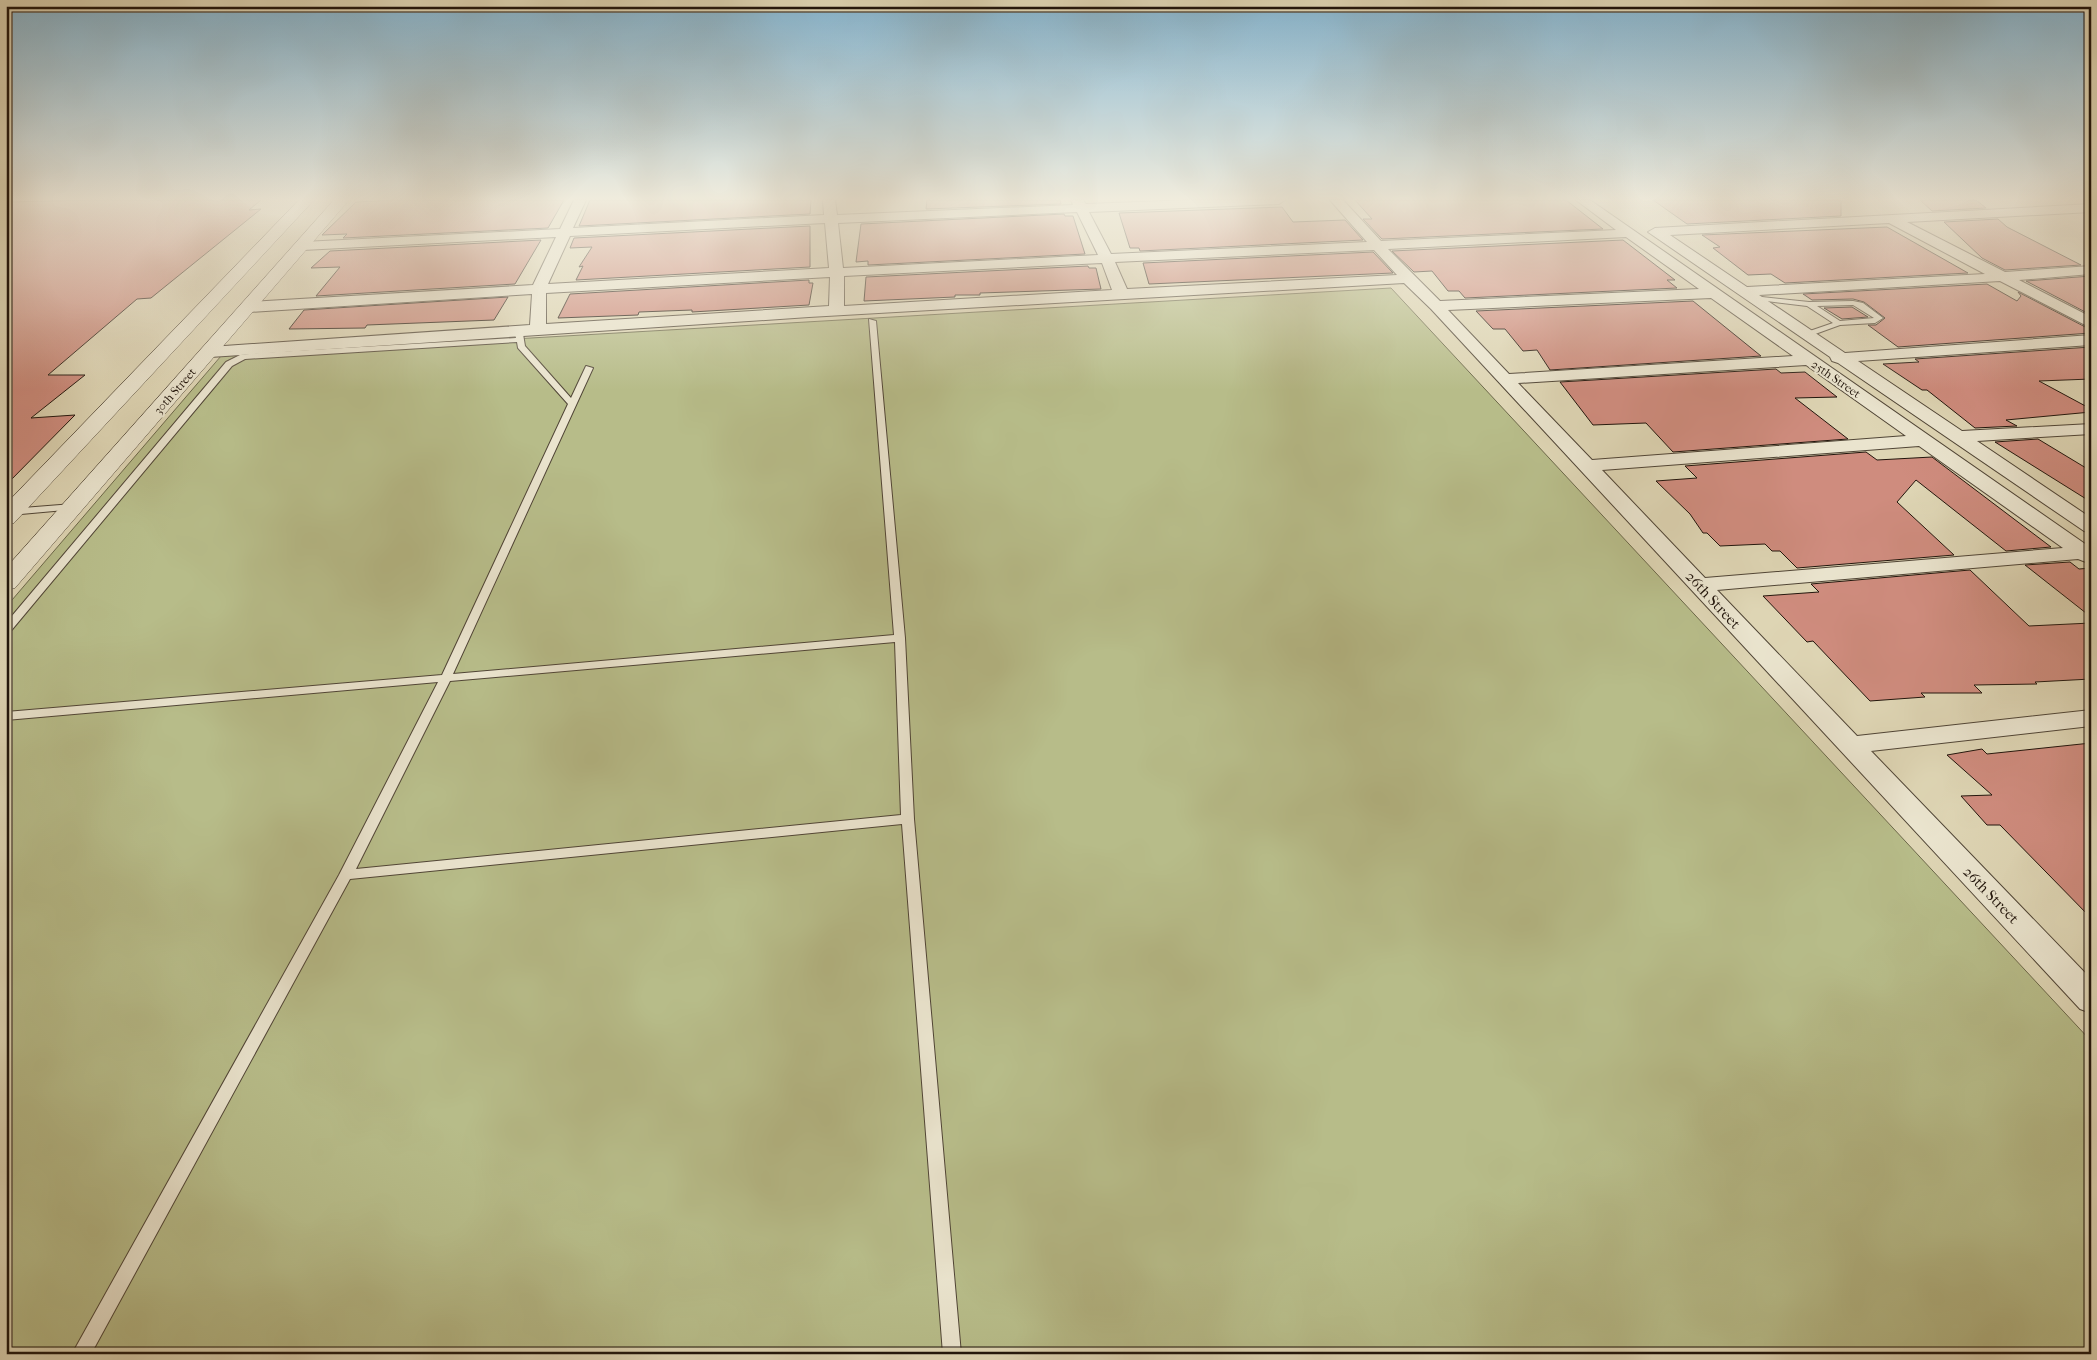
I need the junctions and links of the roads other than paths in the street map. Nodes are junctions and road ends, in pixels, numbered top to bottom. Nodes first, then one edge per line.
1 (247, 263) edge
2 (287, 263) edge
3 (551, 263) edge
4 (836, 263) edge
5 (997, 263) edge
6 (1109, 263) edge
7 (1393, 263) edge
8 (1672, 263) edge
9 (1702, 263) edge
10 (1975, 263) edge
11 (2091, 270) edge
12 (837, 273) junction
13 (2001, 277) junction
14 (1408, 280) junction
15 (539, 288) junction
16 (1121, 293) junction
17 (1715, 294) junction
18 (1748, 295) junction
19 (1809, 304) junction
20 (1436, 306) junction
21 (249, 307) junction
22 (836, 311) junction
23 (872, 321) dead end
24 (1839, 323) junction
25 (2091, 324) edge
26 (538, 328) junction
27 (520, 335) junction
28 (1806, 335) junction
29 (2091, 340) edge
30 (210, 352) junction
31 (1843, 359) junction
32 (1810, 360) junction
33 (589, 368) dead end
34 (1503, 379) junction
35 (572, 404) junction
36 (2091, 429) edge
37 (1958, 437) junction
38 (1922, 440) junction
39 (1585, 466) junction
40 (73, 507) junction
41 (8, 514) edge
42 (2091, 527) edge
43 (2087, 555) edge
44 (6, 582) edge
45 (1699, 585) junction
46 (6, 630) edge
47 (900, 638) junction
48 (446, 677) junction
49 (6, 716) edge
50 (2091, 718) edge
51 (1848, 745) junction
52 (908, 819) junction
53 (346, 874) junction
54 (2080, 976) edge
55 (2091, 1000) edge
56 (81, 1354) edge
57 (952, 1354) edge

1 - 41 street
2 - 21 street, 30th Street
3 - 15 street
4 - 12 street
5 - 12 street
6 - 16 street
7 - 14 street, 26th Street
8 - 17 street, 25th Street
9 - 18 street, 25th Street
10 - 13 street
11 - 13 street
12 - 15 street
12 - 22 street
13 - 18 street
13 - 25 street
14 - 16 street
14 - 20 street, 26th Street
15 - 21 street
15 - 26 street
16 - 22 street
17 - 20 street
17 - 32 street, 25th Street
18 - 19 lane
18 - 28 street, 25th Street
19 - 24 lane
19 - 24 lane
20 - 34 street, 26th Street
21 - 30 street, 30th Street
22 - 26 street
23 - 47 lane
24 - 28 lane
26 - 27 street
27 - 30 street
27 - 35 lane
27 - 46 lane
28 - 31 street, 25th Street
29 - 31 street
30 - 40 street, 30th Street
31 - 37 street, 25th Street
32 - 34 street
32 - 38 street, 25th Street
33 - 35 lane
34 - 39 street, 26th Street
35 - 48 lane
36 - 37 street
37 - 42 street, 25th Street
38 - 39 street
38 - 43 street, 25th Street
39 - 45 street, 26th Street
40 - 41 lane
40 - 44 street, 30th Street
43 - 45 street
45 - 51 street, 26th Street
47 - 48 lane
47 - 52 lane
48 - 49 lane
48 - 53 lane
50 - 51 street
51 - 54 street, 26th Street
52 - 53 lane
52 - 57 lane
53 - 56 lane
54 - 55 street, 26th Street

